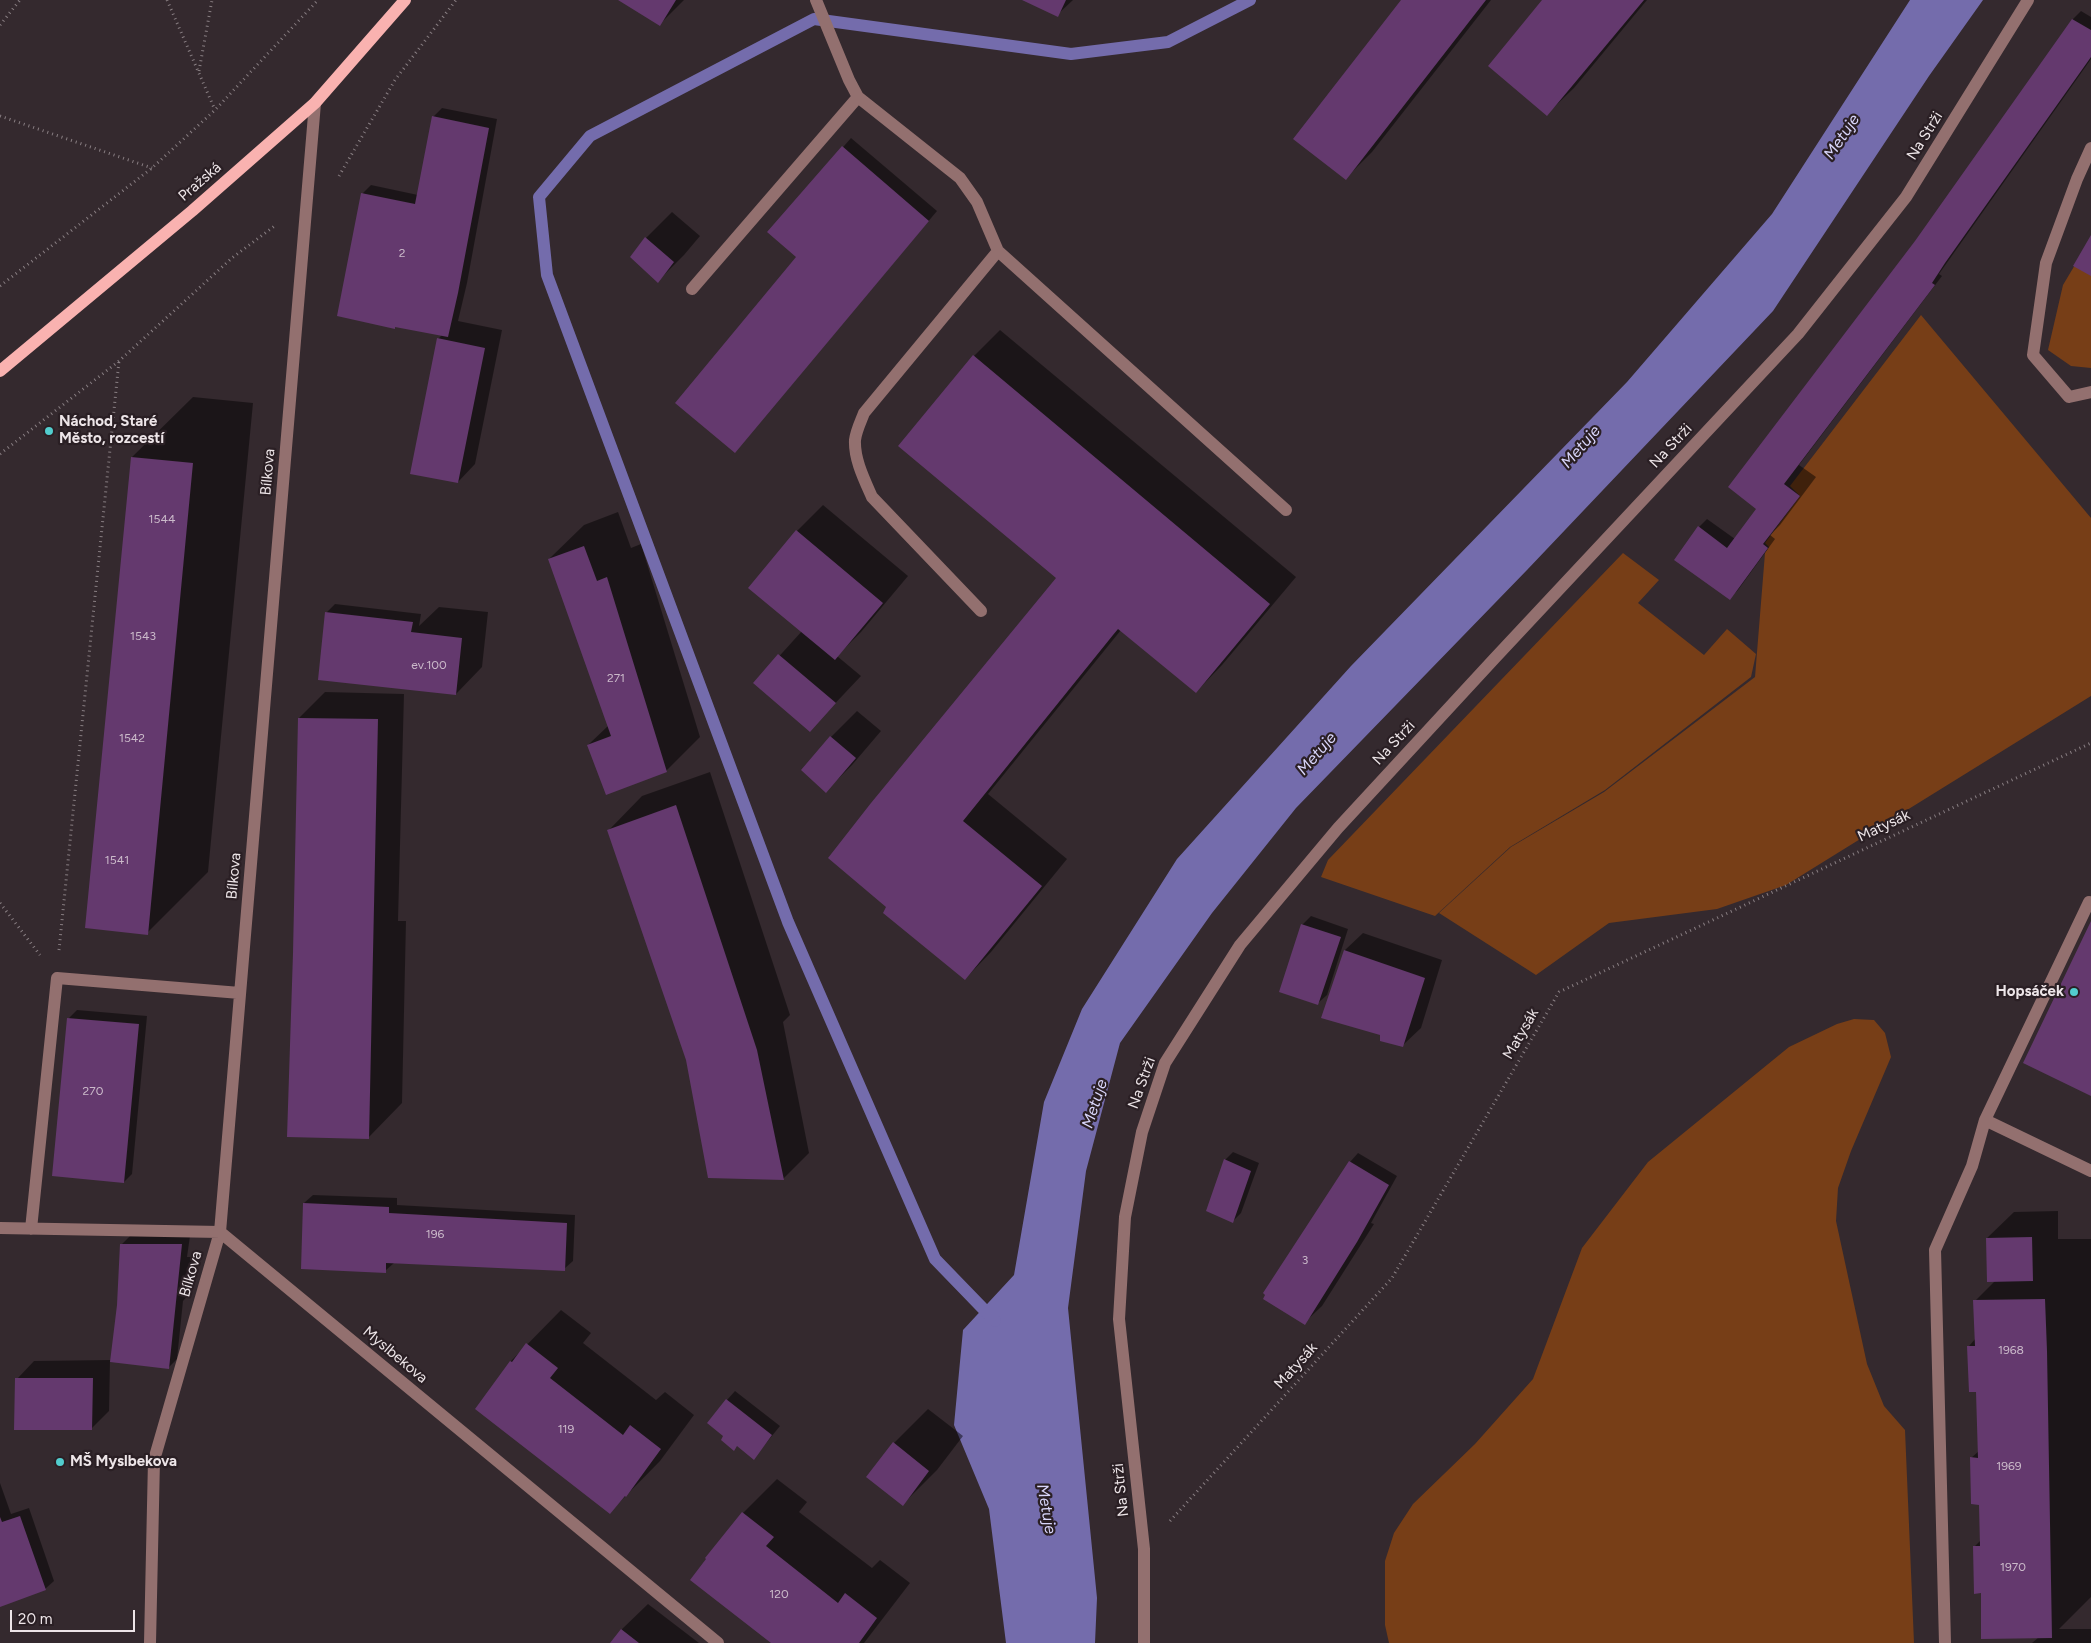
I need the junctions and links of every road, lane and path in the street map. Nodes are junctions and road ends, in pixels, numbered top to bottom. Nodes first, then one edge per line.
1 (20, 0) edge
2 (167, 0) edge
3 (212, 0) edge
4 (318, 0) edge
5 (405, 0) edge
6 (456, 0) edge
7 (816, 0) edge
8 (2028, 0) edge
9 (0, 25) edge
10 (199, 72) junction
11 (858, 97) junction
12 (315, 103) junction
13 (215, 110) junction
14 (0, 116) edge
15 (2091, 148) edge
16 (152, 168) junction
17 (338, 177) dead end
18 (307, 202) junction
19 (998, 251) junction
20 (0, 286) edge
21 (692, 289) dead end
22 (119, 361) junction
23 (0, 371) edge
24 (2091, 392) edge
25 (0, 454) edge
26 (1286, 510) dead end
27 (981, 611) dead end
28 (2091, 743) edge
29 (2089, 902) dead end
30 (0, 904) edge
31 (57, 978) junction
32 (240, 993) junction
33 (1985, 1120) junction
34 (2091, 1171) edge
35 (0, 1228) edge
36 (31, 1229) junction
37 (220, 1232) junction
38 (1144, 1549) junction
39 (150, 1643) edge
40 (718, 1643) edge
41 (1144, 1643) edge
42 (1945, 1643) edge

1 - 9 path
2 - 10 path
3 - 10 path
4 - 13 path
5 - 12 main road, Pražská
6 - 17 path
7 - 11 street
8 - 38 street, Na Strži
10 - 13 path
11 - 19 street
11 - 21 street
12 - 18 street, Bílkova
12 - 23 main road, Pražská
13 - 16 path
14 - 16 path
15 - 24 street
16 - 20 path
18 - 22 path
18 - 32 street, Bílkova
19 - 26 street
19 - 27 street
22 - 25 path
22 - 31 path
28 - 38 path, Matysák
29 - 33 street
30 - 31 path
31 - 32 street
31 - 36 street
32 - 37 street, Bílkova
33 - 34 street
33 - 42 street
35 - 36 street
36 - 37 street
37 - 39 street, Bílkova
37 - 40 street, Myslbekova
38 - 41 street, Na Strži

